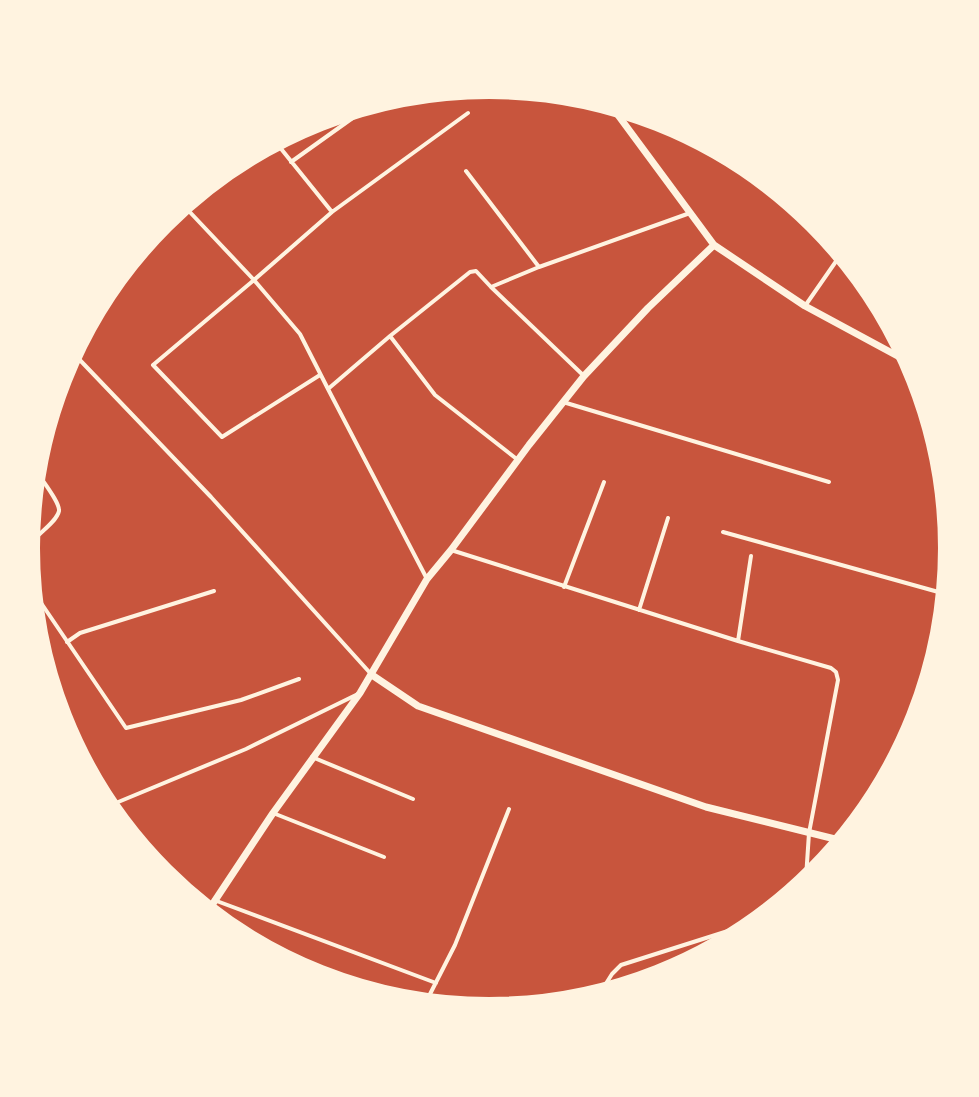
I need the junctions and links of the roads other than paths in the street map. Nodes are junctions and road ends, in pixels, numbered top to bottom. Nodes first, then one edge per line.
1 (468, 113) dead end
2 (620, 117) edge
3 (349, 121) edge
4 (281, 149) edge
5 (291, 162) junction
6 (466, 171) dead end
7 (190, 212) edge
8 (332, 212) junction
9 (690, 213) junction
10 (714, 245) junction
11 (836, 261) edge
12 (539, 267) junction
13 (254, 280) junction
14 (491, 287) junction
15 (805, 306) junction
16 (390, 336) junction
17 (897, 356) edge
18 (80, 360) edge
19 (320, 375) junction
20 (584, 376) junction
21 (328, 389) junction
22 (563, 402) junction
23 (518, 460) junction
24 (604, 482) dead end
25 (829, 482) dead end
26 (44, 483) edge
27 (668, 518) dead end
28 (723, 532) dead end
29 (39, 534) edge
30 (451, 550) junction
31 (751, 556) dead end
32 (427, 579) junction
33 (564, 586) junction
34 (214, 591) dead end
35 (937, 593) edge
36 (43, 606) edge
37 (639, 610) junction
38 (738, 641) junction
39 (67, 642) junction
40 (372, 675) junction
41 (299, 679) dead end
42 (360, 693) junction
43 (312, 757) junction
44 (413, 799) dead end
45 (118, 803) edge
46 (509, 809) dead end
47 (273, 813) junction
48 (809, 833) junction
49 (834, 839) edge
50 (384, 857) dead end
51 (807, 868) edge
52 (214, 900) junction
53 (212, 904) edge
54 (727, 931) edge
55 (436, 983) junction
56 (606, 984) edge
57 (430, 995) edge

1 - 8 street
2 - 9 street
3 - 5 street
4 - 5 street
5 - 8 street
6 - 12 street
7 - 13 street
8 - 13 street
9 - 10 street
9 - 12 street
10 - 15 street
10 - 20 street
11 - 15 street
12 - 14 street
13 - 19 street
13 - 19 street
14 - 16 street
14 - 20 street
15 - 17 street
16 - 21 street
16 - 23 street
18 - 40 street
19 - 21 street
20 - 22 street
21 - 32 street
22 - 23 street
22 - 25 street
23 - 30 street
24 - 33 street
26 - 29 street
27 - 37 street
28 - 35 street
30 - 32 street
30 - 33 street
31 - 38 street
32 - 40 street
33 - 37 street
34 - 39 street
36 - 39 street
37 - 38 street
38 - 48 street
39 - 41 street
40 - 42 street
40 - 48 street
42 - 43 street
42 - 45 street
43 - 44 street
43 - 47 street
46 - 55 street
47 - 50 street
47 - 52 street
48 - 49 street
48 - 51 street
52 - 53 street
52 - 55 street
54 - 56 street
55 - 57 street

